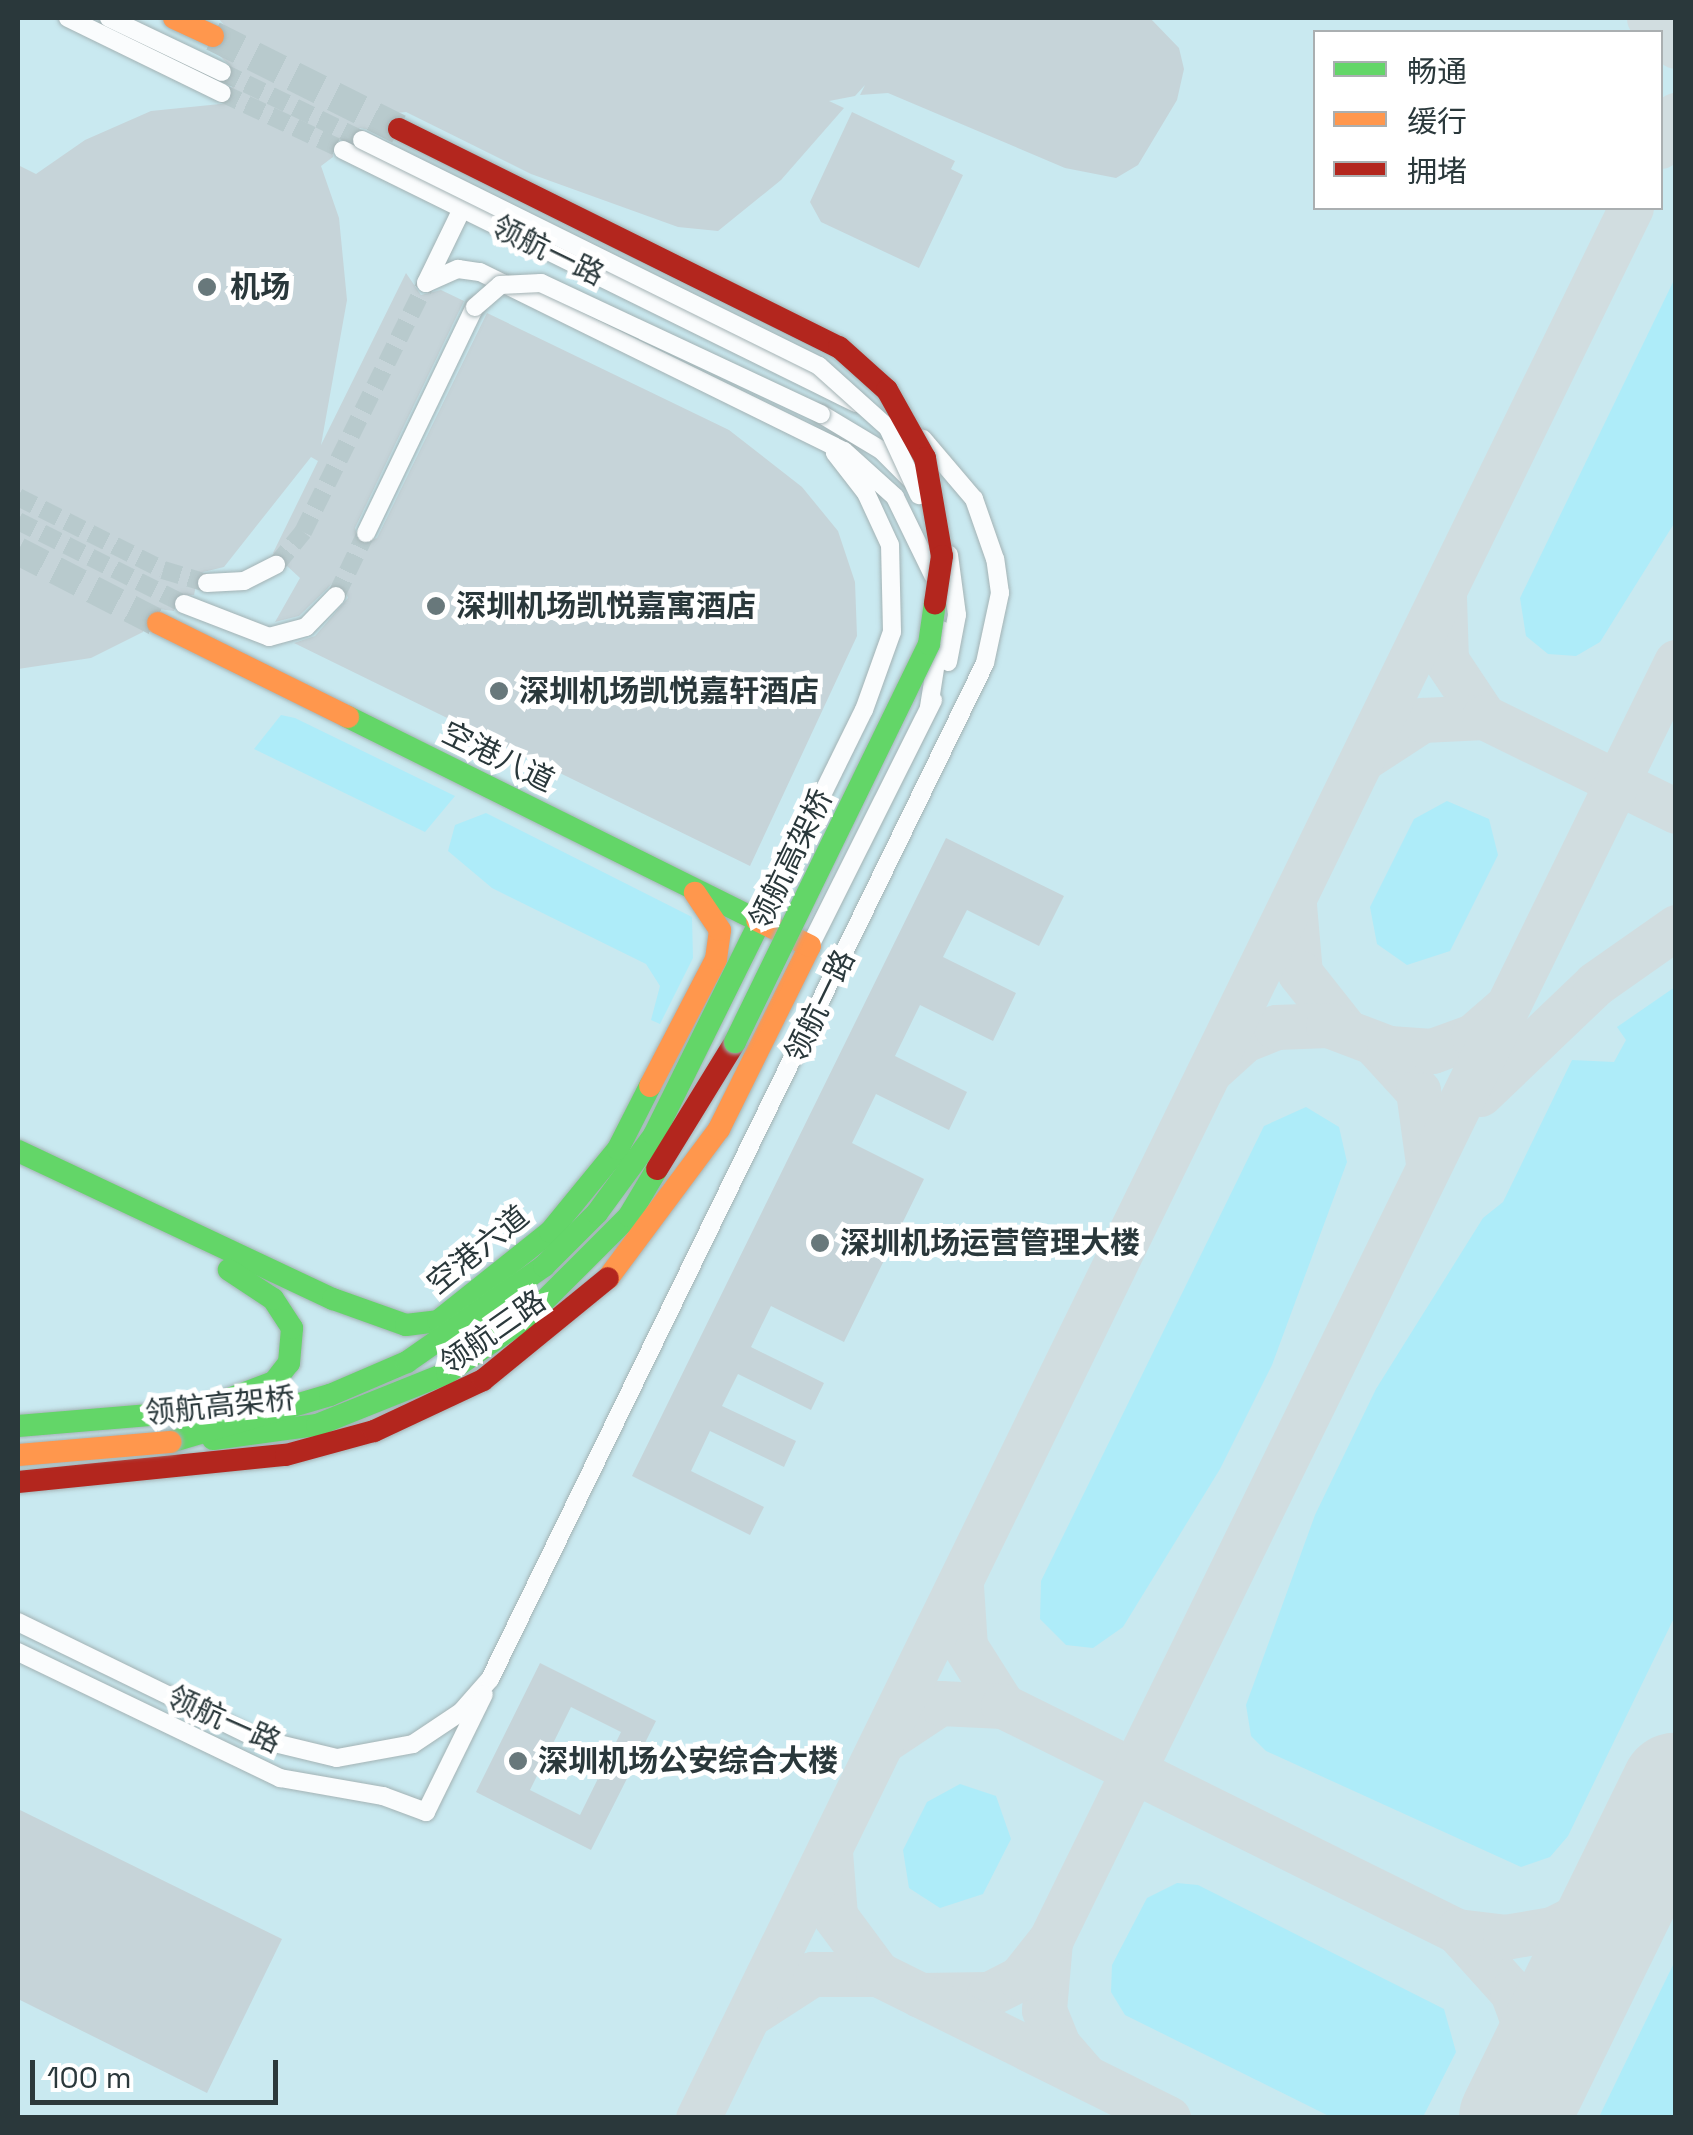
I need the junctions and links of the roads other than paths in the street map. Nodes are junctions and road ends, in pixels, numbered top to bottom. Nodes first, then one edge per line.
1 (68, 18) edge
2 (108, 18) edge
3 (174, 18) edge
4 (213, 36) tunnel mouth
5 (222, 72) tunnel mouth
6 (222, 92) tunnel mouth
7 (399, 129) tunnel mouth
8 (362, 140) tunnel mouth
9 (343, 150) tunnel mouth
10 (462, 209) junction
11 (809, 431) junction
12 (366, 533) tunnel mouth
13 (276, 566) tunnel mouth
14 (208, 584) tunnel mouth
15 (336, 596) tunnel mouth
16 (184, 604) tunnel mouth
17 (158, 622) tunnel mouth
18 (929, 644) junction
19 (929, 707) junction
20 (688, 884) junction
21 (760, 921) junction
22 (810, 946) junction
23 (18, 1152) edge
24 (180, 1233) junction
25 (150, 1417) junction
26 (18, 1426) edge
27 (170, 1442) junction
28 (18, 1455) edge
29 (158, 1472) junction
30 (18, 1482) edge
31 (18, 1622) edge
32 (18, 1652) edge
33 (490, 1680) junction

1 - 6 street
2 - 5 street
3 - 4 main road
7 - 18 main road, 领航高架桥, bridge
8 - 18 street, bridge
9 - 10 street, 领航一路
10 - 11 street
10 - 33 street, 领航一路
11 - 19 street
11 - 21 street
12 - 19 street, bridge
13 - 14 street
15 - 16 street
17 - 20 main road, 空港八道
18 - 27 main road, 领航高架桥, bridge
19 - 22 street
20 - 21 main road, 空港八道
20 - 24 main road, 空港六道
21 - 22 main road, 空港八道
21 - 27 main road
22 - 29 main road, 领航三路
23 - 24 main road, 空港六道
24 - 25 main road
25 - 26 main road
25 - 29 main road
27 - 28 main road, 领航高架桥, bridge
29 - 30 main road, 领航三路
31 - 33 street, 领航一路
32 - 33 street

